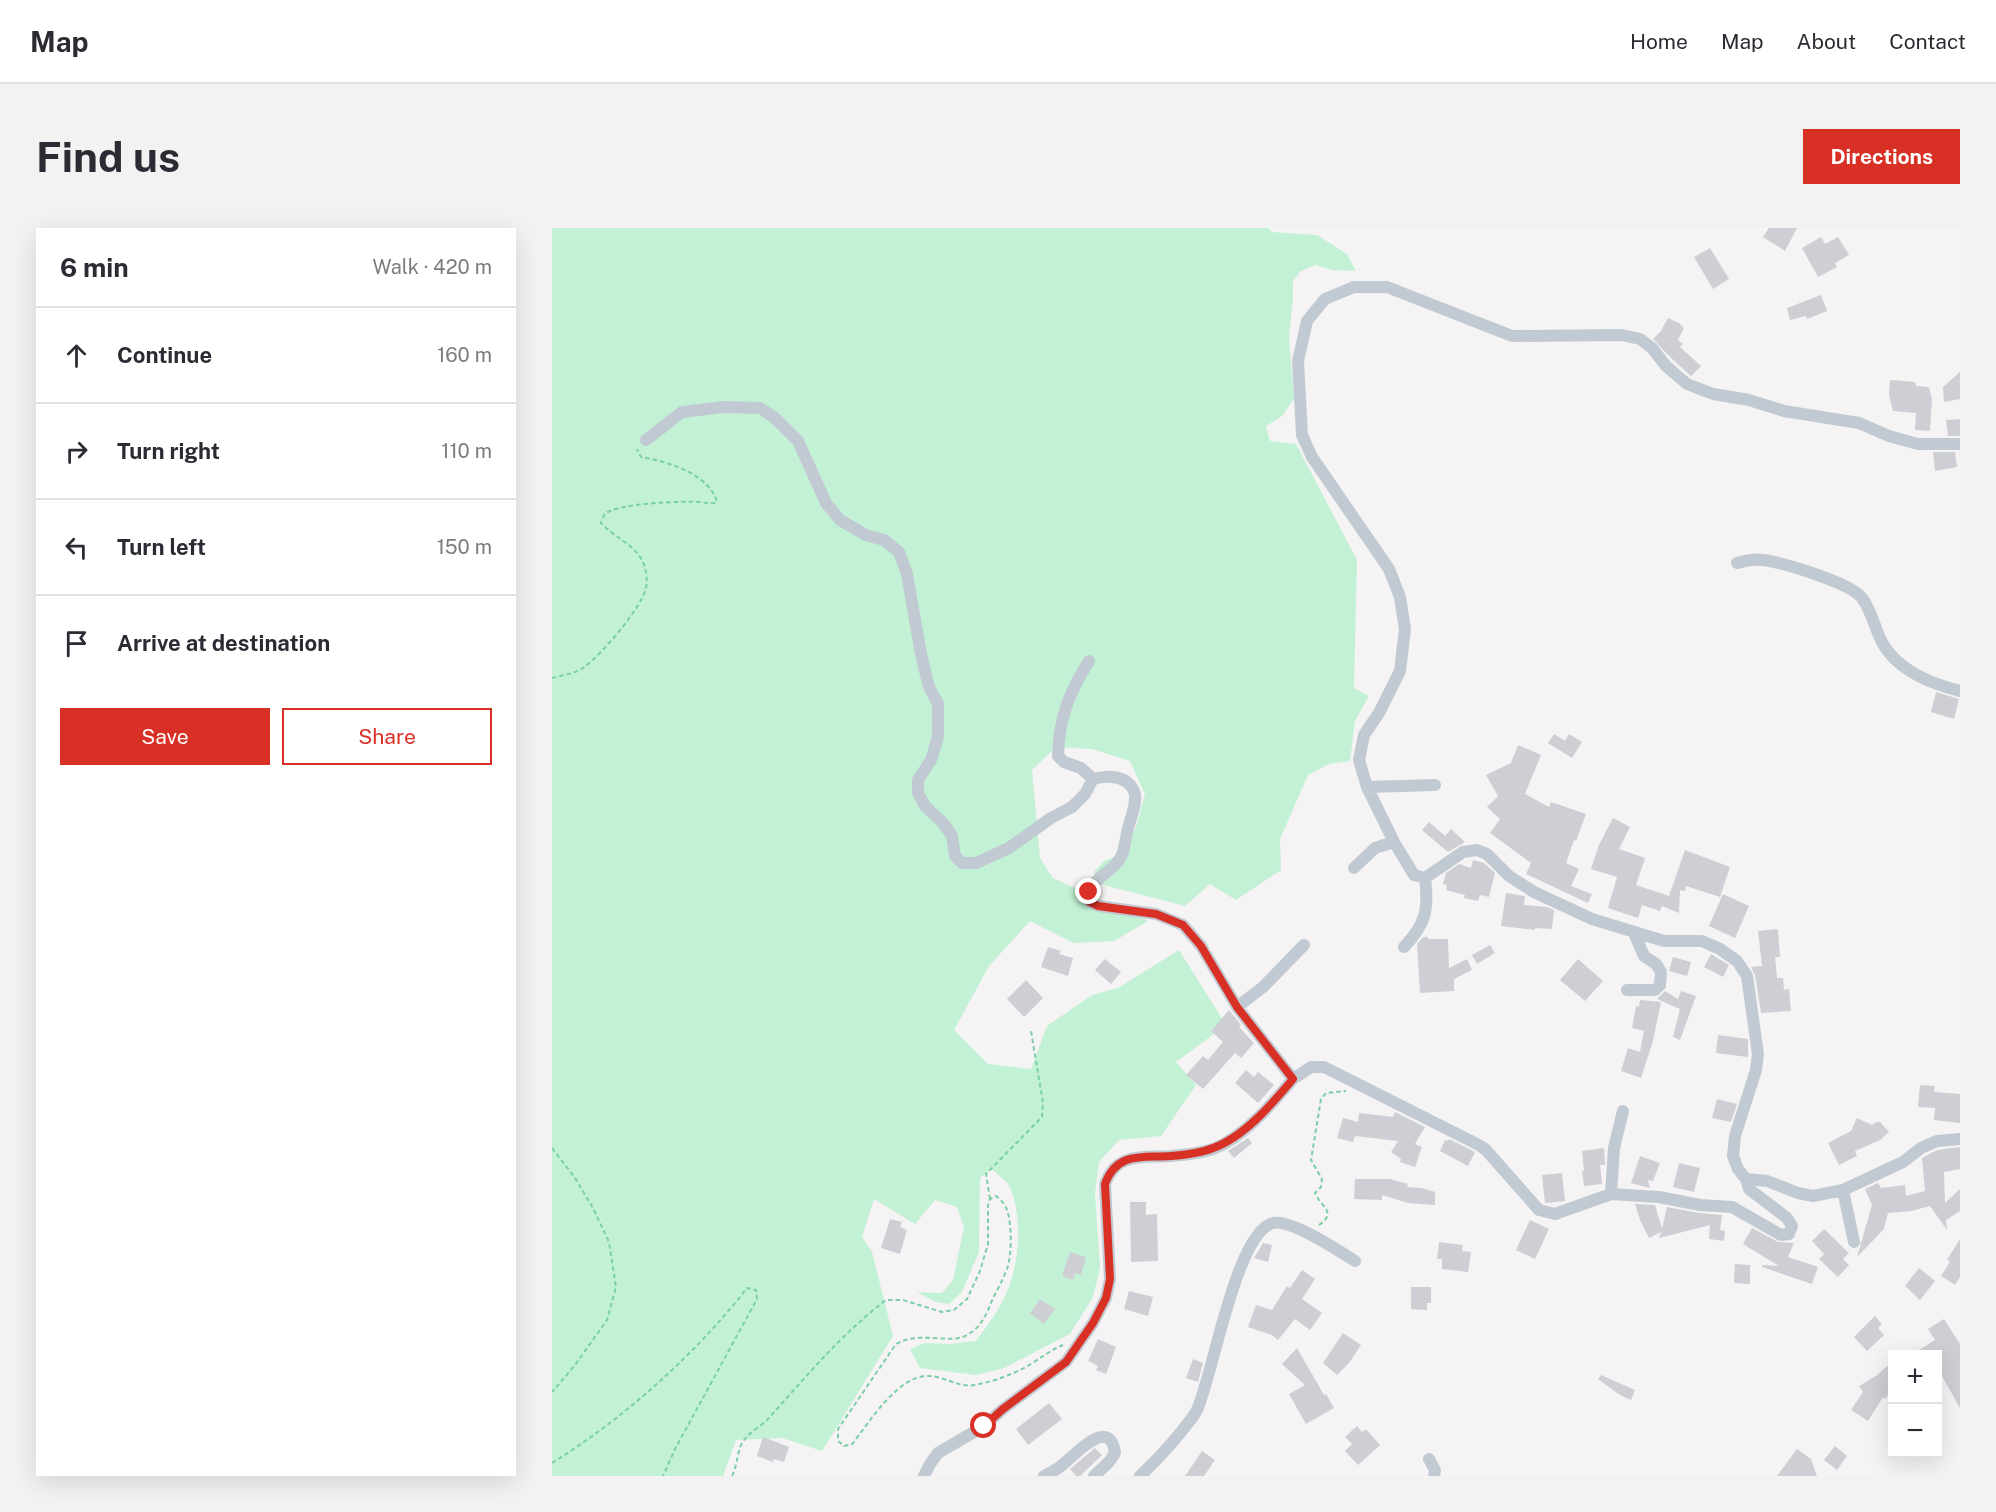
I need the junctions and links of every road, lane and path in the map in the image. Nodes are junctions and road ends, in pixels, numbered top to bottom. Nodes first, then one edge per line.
1 (646, 440) joint
2 (1960, 444) edge
3 (1737, 563) dead end
4 (1089, 661) dead end
5 (552, 678) edge
6 (1960, 691) edge
7 (1093, 779) junction
8 (1435, 785) dead end
9 (1367, 788) junction
10 (1394, 842) junction
11 (1354, 868) dead end
12 (1425, 878) junction
13 (1634, 933) junction
14 (1305, 945) dead end
15 (1404, 947) dead end
16 (1627, 990) dead end
17 (1237, 1007) junction
18 (1031, 1031) dead end
19 (1293, 1079) junction
20 (1363, 1086) junction
21 (1623, 1111) dead end
22 (1960, 1139) edge
23 (552, 1148) edge
24 (1746, 1179) junction
25 (1843, 1190) junction
26 (1611, 1194) junction
27 (990, 1199) junction
28 (1299, 1229) junction
29 (1854, 1242) dead end
30 (1355, 1261) dead end
31 (1074, 1348) junction
32 (552, 1392) edge
33 (1429, 1460) dead end
34 (552, 1463) edge
35 (663, 1476) edge
36 (732, 1476) edge
37 (924, 1476) edge
38 (1044, 1476) edge
39 (1094, 1476) edge
40 (1140, 1476) edge
41 (1434, 1476) edge

1 - 5 path
1 - 7 street
2 - 9 street
3 - 6 street
4 - 7 street
7 - 17 street
8 - 9 street
9 - 10 street
10 - 11 street
10 - 12 street
12 - 13 street
12 - 15 street
13 - 16 street
13 - 24 street
14 - 17 street
17 - 19 street
18 - 27 path
19 - 20 street
19 - 31 street
20 - 26 street
20 - 28 path
21 - 26 street
22 - 25 street
23 - 32 path
24 - 25 street
24 - 26 street
25 - 29 street
27 - 31 path
27 - 36 path
28 - 30 street
28 - 40 street
31 - 37 street
33 - 41 street
34 - 35 path
38 - 39 street

